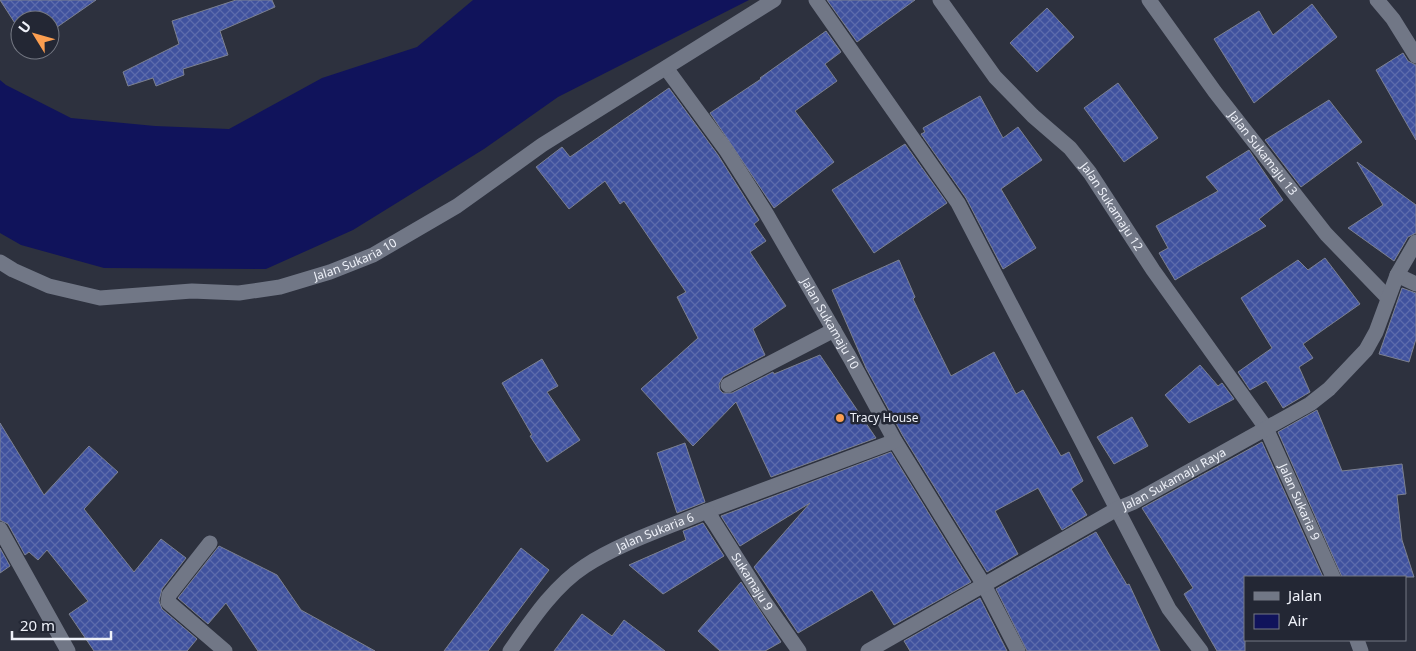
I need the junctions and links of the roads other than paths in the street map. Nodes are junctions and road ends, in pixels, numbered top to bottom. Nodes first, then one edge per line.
1 (774, 0) edge
2 (816, 0) edge
3 (940, 0) edge
4 (1149, 0) edge
5 (1377, 0) edge
6 (1416, 56) edge
7 (666, 68) junction
8 (1416, 242) edge
9 (0, 262) edge
10 (1397, 276) junction
11 (1416, 284) edge
12 (1388, 298) junction
13 (834, 330) junction
14 (728, 385) dead end
15 (1266, 428) junction
16 (895, 441) junction
17 (1116, 508) junction
18 (707, 511) junction
19 (0, 529) edge
20 (210, 543) dead end
21 (1333, 576) edge
22 (984, 585) junction
23 (68, 651) edge
24 (225, 651) edge
25 (510, 651) edge
26 (800, 651) edge
27 (868, 651) edge
28 (1018, 651) edge
29 (1201, 651) edge

1 - 7 street, Jalan Sukaria 10
2 - 17 street
3 - 15 street, Jalan Sukamaju 12
4 - 12 street, Jalan Sukamaju 13
5 - 6 street
7 - 9 street, Jalan Sukaria 10
7 - 13 street, Jalan Sukamaju 10
8 - 10 street, Jalan Sukamaju Raya
10 - 11 street
10 - 12 street, Jalan Sukamaju Raya
12 - 15 street, Jalan Sukamaju Raya
13 - 14 street
13 - 16 street, Jalan Sukamaju 10
15 - 17 street, Jalan Sukamaju Raya
15 - 21 street, Jalan Sukaria 9
16 - 18 street
16 - 22 street, Jalan Sukamaju 10
17 - 22 street, Jalan Sukamaju Raya
17 - 29 street
18 - 25 street, Jalan Sukaria 6
18 - 26 street, Jalan Sukaria 6
19 - 23 street
20 - 24 street
22 - 27 street, Jalan Sukamaju Raya
22 - 28 street, Jalan Sukamaju 10

